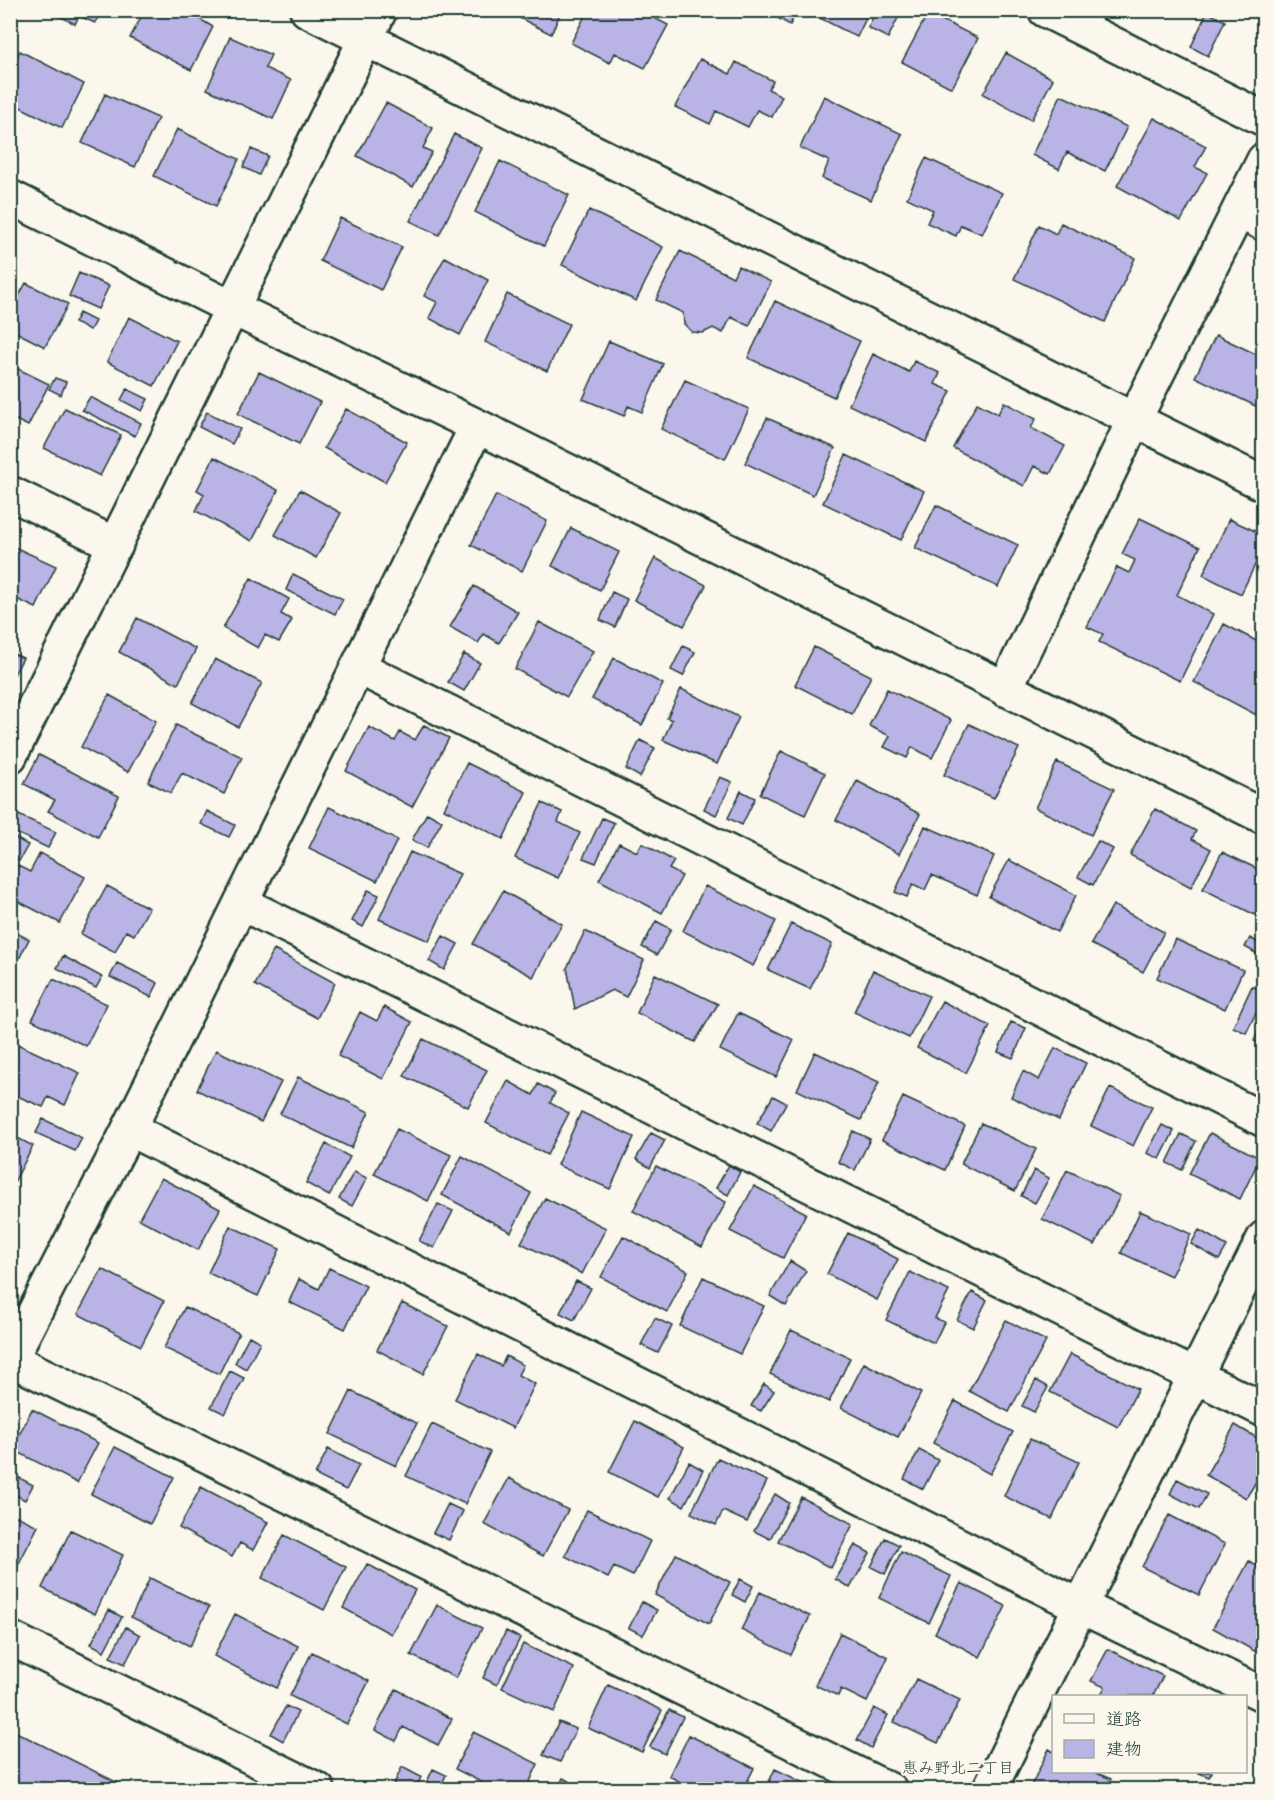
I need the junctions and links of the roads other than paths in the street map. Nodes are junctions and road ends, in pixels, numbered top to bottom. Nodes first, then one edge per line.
1 (307, 10) edge
2 (380, 10) edge
3 (1045, 10) edge
4 (366, 40) junction
5 (1263, 119) edge
6 (1263, 160) edge
7 (10, 197) edge
8 (1250, 222) edge
9 (232, 308) junction
10 (1134, 420) junction
11 (477, 426) junction
12 (1263, 484) edge
13 (10, 493) edge
14 (116, 545) junction
15 (358, 667) junction
16 (1005, 689) junction
17 (10, 756) edge
18 (1263, 817) edge
19 (241, 903) junction
20 (1263, 1120) edge
21 (129, 1129) junction
22 (1263, 1238) edge
23 (11, 1359) edge
24 (1195, 1376) junction
25 (1263, 1410) edge
26 (1080, 1606) junction
27 (10, 1638) edge
28 (1263, 1695) edge
29 (318, 1790) edge
30 (890, 1790) edge
31 (989, 1790) edge

1 - 4 street
2 - 4 street
3 - 5 street
4 - 9 street
4 - 10 street
6 - 8 street
7 - 9 street
8 - 10 street
9 - 11 street
9 - 14 street
10 - 12 street
10 - 16 street
11 - 15 street
11 - 16 street
13 - 14 street
14 - 17 street
15 - 19 street
15 - 20 street
16 - 18 street
19 - 21 street
19 - 24 street
21 - 23 street
21 - 26 street
22 - 24 street
23 - 30 street
24 - 25 street
24 - 26 street
26 - 28 street
26 - 31 street
27 - 29 street

